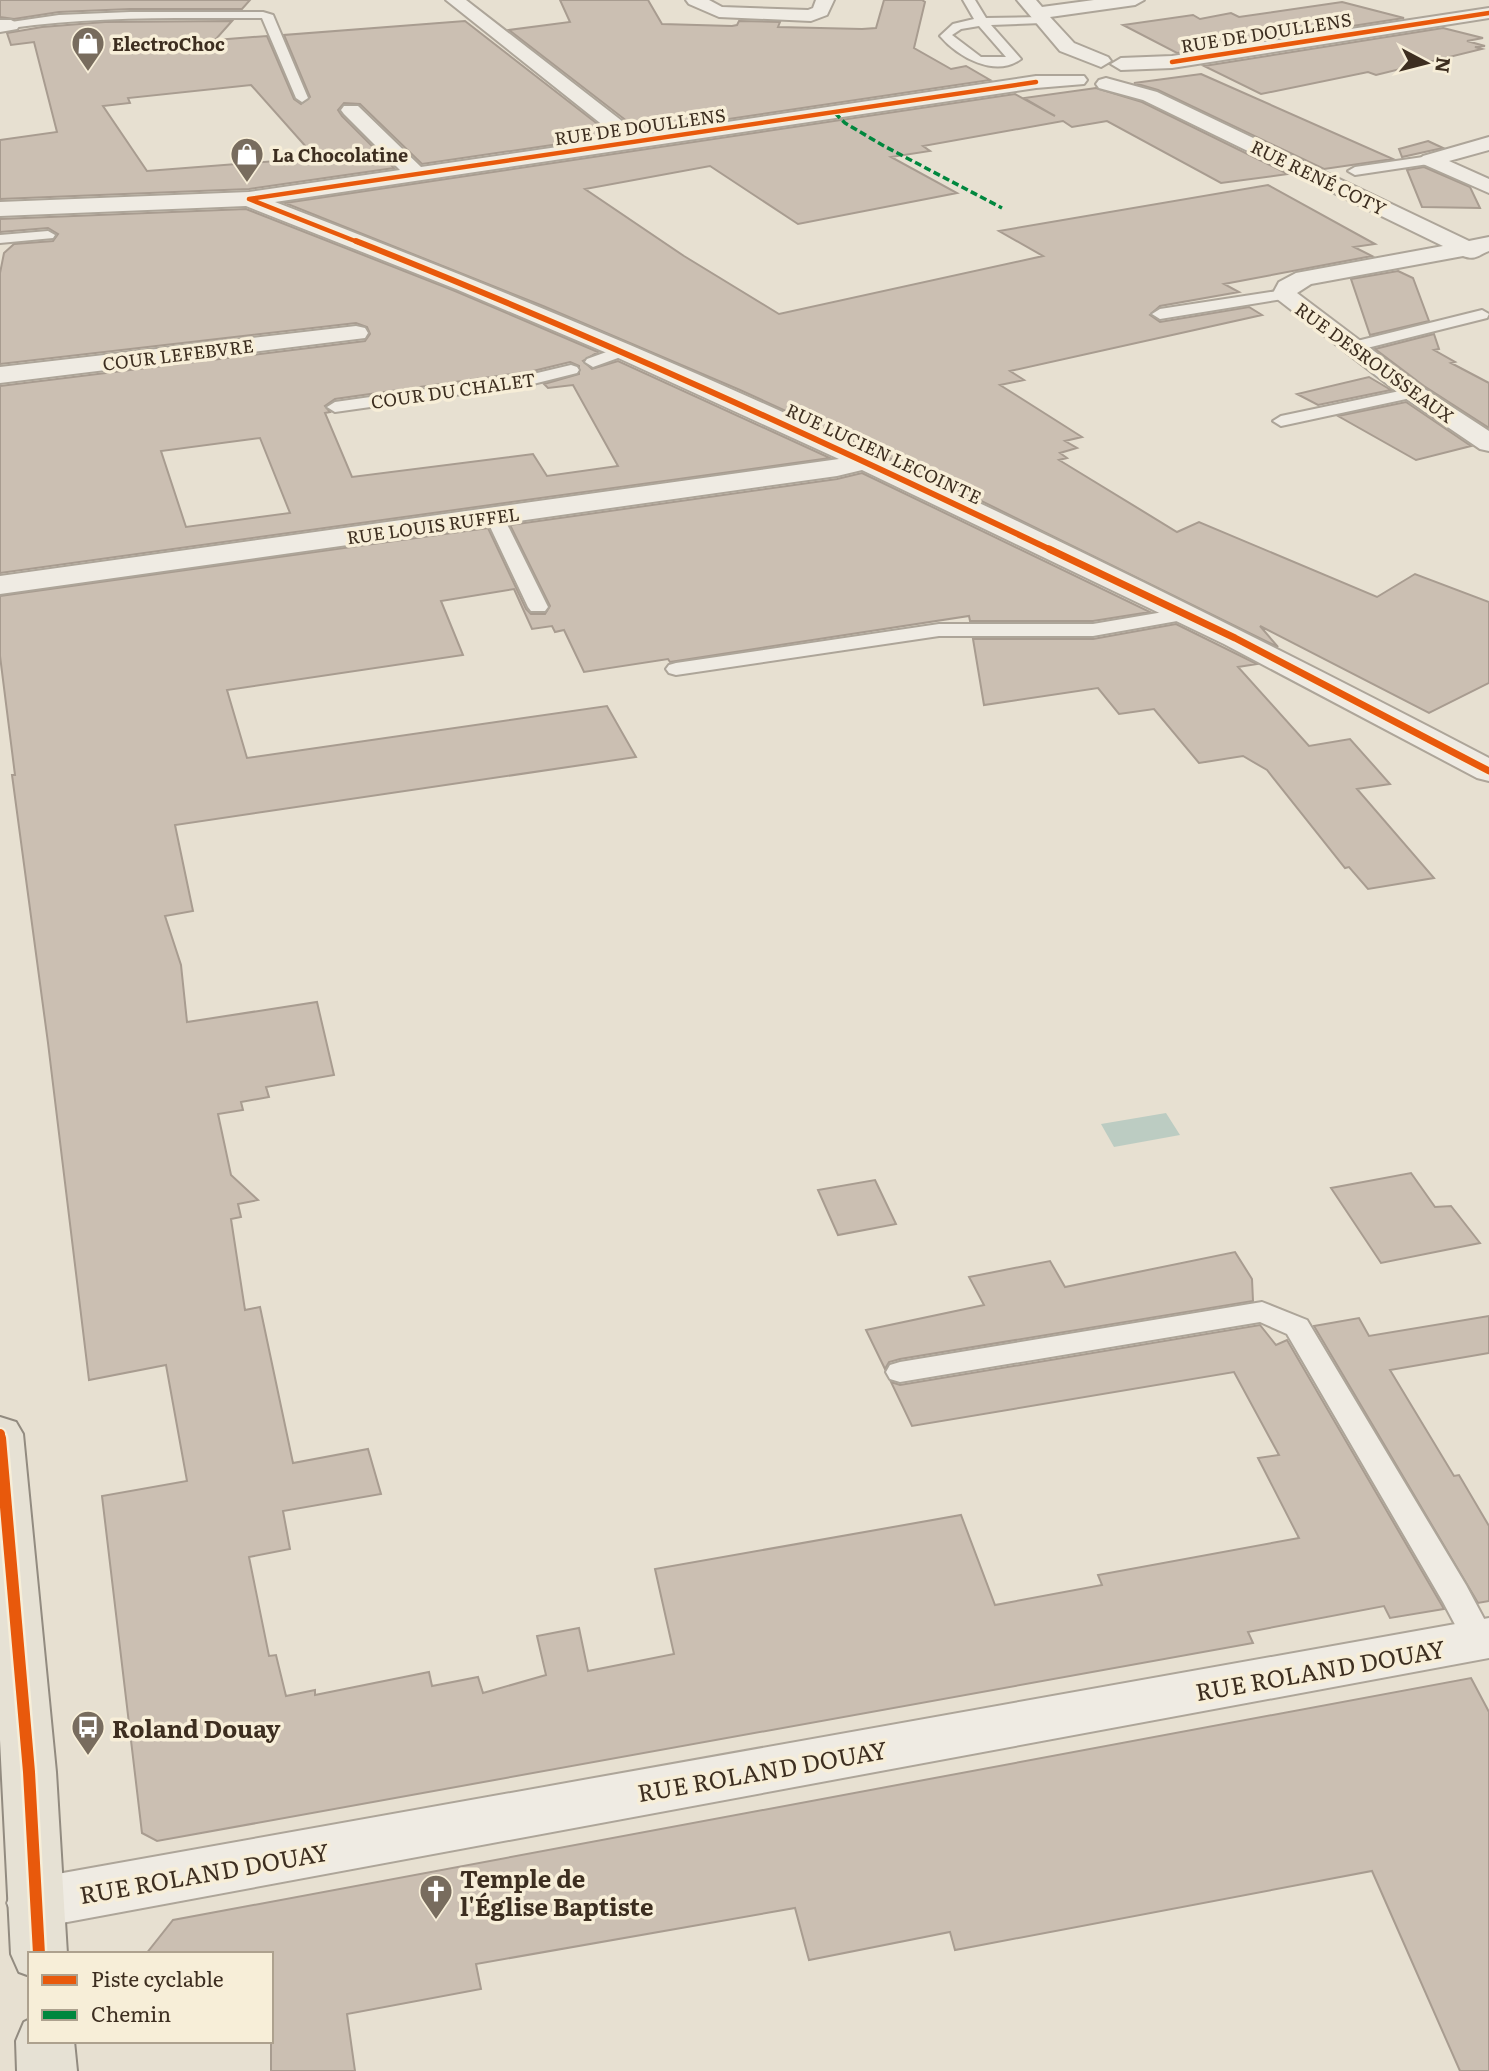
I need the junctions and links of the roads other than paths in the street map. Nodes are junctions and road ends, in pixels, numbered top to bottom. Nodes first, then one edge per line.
1 (456, 0) edge
2 (695, 0) edge
3 (825, 0) edge
4 (969, 0) edge
5 (1135, 0) edge
6 (1035, 11) edge
7 (1489, 13) edge
8 (982, 22) junction
9 (6, 26) edge
10 (1070, 66) junction
11 (1136, 77) junction
12 (302, 98) dead end
13 (351, 110) dead end
14 (637, 142) junction
15 (1489, 142) edge
16 (1430, 160) junction
17 (1355, 171) dead end
18 (416, 174) junction
19 (1489, 187) edge
20 (248, 199) junction
21 (0, 209) edge
22 (48, 235) dead end
23 (0, 239) edge
24 (1482, 251) edge
25 (1284, 295) junction
26 (1160, 314) dead end
27 (1482, 315) dead end
28 (356, 332) dead end
29 (1355, 346) junction
30 (623, 351) junction
31 (593, 362) dead end
32 (571, 370) dead end
33 (0, 375) edge
34 (1414, 393) junction
35 (335, 407) dead end
36 (1281, 421) dead end
37 (1484, 435) edge
38 (865, 461) junction
39 (494, 516) junction
40 (0, 585) edge
41 (538, 607) dead end
42 (1187, 614) junction
43 (676, 669) dead end
44 (1489, 771) edge
45 (900, 1371) dead end
46 (1, 1458) edge
47 (1484, 1639) edge
48 (35, 1903) junction
49 (39, 1952) edge
50 (45, 2043) edge
51 (47, 2071) edge

1 - 14 street
2 - 3 street
4 - 8 lane
5 - 6 street
6 - 8 lane
6 - 10 street
7 - 11 street, RUE DE DOULLENS
8 - 8 lane
9 - 12 lane
10 - 11 street
10 - 11 street, RUE RENÉ COTY
10 - 14 street, RUE DE DOULLENS
11 - 24 street, RUE RENÉ COTY
13 - 18 street
14 - 18 street, RUE DE DOULLENS
15 - 16 street
16 - 17 lane
16 - 19 street
18 - 20 street, RUE DE DOULLENS
20 - 21 street, RUE DE DOULLENS
20 - 30 street, RUE LUCIEN LECOINTE
22 - 23 lane
24 - 25 street, RUE DESROUSSEAUX
25 - 26 lane
25 - 29 street, RUE DESROUSSEAUX
27 - 29 lane
28 - 33 street, COUR LEFEBVRE
29 - 34 street, RUE DESROUSSEAUX
30 - 31 lane
30 - 38 street, RUE LUCIEN LECOINTE
32 - 35 lane, COUR DU CHALET
34 - 36 lane
34 - 37 street, RUE DESROUSSEAUX
38 - 39 street, RUE LOUIS RUFFEL
38 - 42 street, RUE LUCIEN LECOINTE
39 - 40 street, RUE LOUIS RUFFEL
39 - 41 lane
42 - 43 lane
42 - 44 street, RUE LUCIEN LECOINTE
45 - 47 lane
46 - 48 main road
47 - 48 street, RUE ROLAND DOUAY
48 - 49 main road
50 - 51 main road

